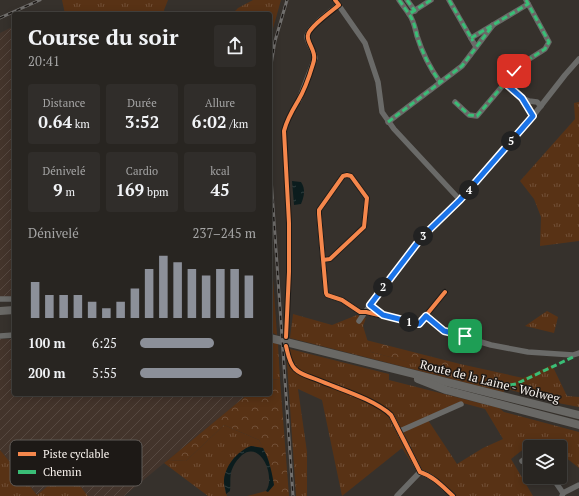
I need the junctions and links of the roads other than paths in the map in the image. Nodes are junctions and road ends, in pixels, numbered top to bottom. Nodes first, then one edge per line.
1 (399, 0) edge
2 (407, 0) edge
3 (431, 0) edge
4 (449, 0) edge
5 (527, 2) edge
6 (337, 3) edge
7 (412, 13) junction
8 (493, 25) junction
9 (471, 38) junction
10 (476, 47) junction
11 (579, 59) edge
12 (440, 82) junction
13 (505, 83) junction
14 (522, 98) junction
15 (299, 100) dead end
16 (455, 102) dead end
17 (541, 106) junction
18 (533, 116) junction
19 (388, 122) junction
20 (460, 200) junction
21 (323, 260) junction
22 (445, 292) dead end
23 (12, 299) edge
24 (0, 300) edge
25 (370, 305) junction
26 (12, 310) edge
27 (0, 311) edge
28 (366, 312) junction
29 (383, 315) junction
30 (426, 316) junction
31 (359, 321) dead end
32 (12, 335) edge
33 (0, 336) edge
34 (272, 339) edge
35 (579, 353) edge
36 (396, 370) junction
37 (461, 404) dead end
38 (578, 414) edge
39 (390, 415) dead end
40 (578, 425) edge
41 (400, 431) junction
42 (420, 472) junction
43 (556, 484) edge
44 (579, 485) edge
45 (562, 494) edge
46 (396, 496) edge
47 (453, 496) edge

1 - 7 street
2 - 7 street
3 - 7 street
4 - 9 street
5 - 8 street
5 - 13 street
6 - 15 street
6 - 19 street
7 - 12 street
8 - 9 street
8 - 10 street
9 - 10 street
10 - 12 street
11 - 17 street
12 - 19 street
13 - 14 street
13 - 16 street
14 - 17 street
14 - 18 street
17 - 18 street
18 - 20 street
19 - 20 street
20 - 25 street
21 - 21 street
21 - 28 street
22 - 30 street
23 - 24 street
25 - 28 street
25 - 29 street
26 - 27 highway
28 - 29 street
28 - 31 street
29 - 30 street
30 - 35 street
32 - 33 street
34 - 36 highway, Route de la Laine - Wolweg
36 - 38 highway, Route de la Laine - Wolweg
36 - 40 highway, Route de la Laine - Wolweg
37 - 41 street
39 - 41 street
41 - 42 street
42 - 46 street
42 - 47 street
43 - 45 street
44 - 45 street

